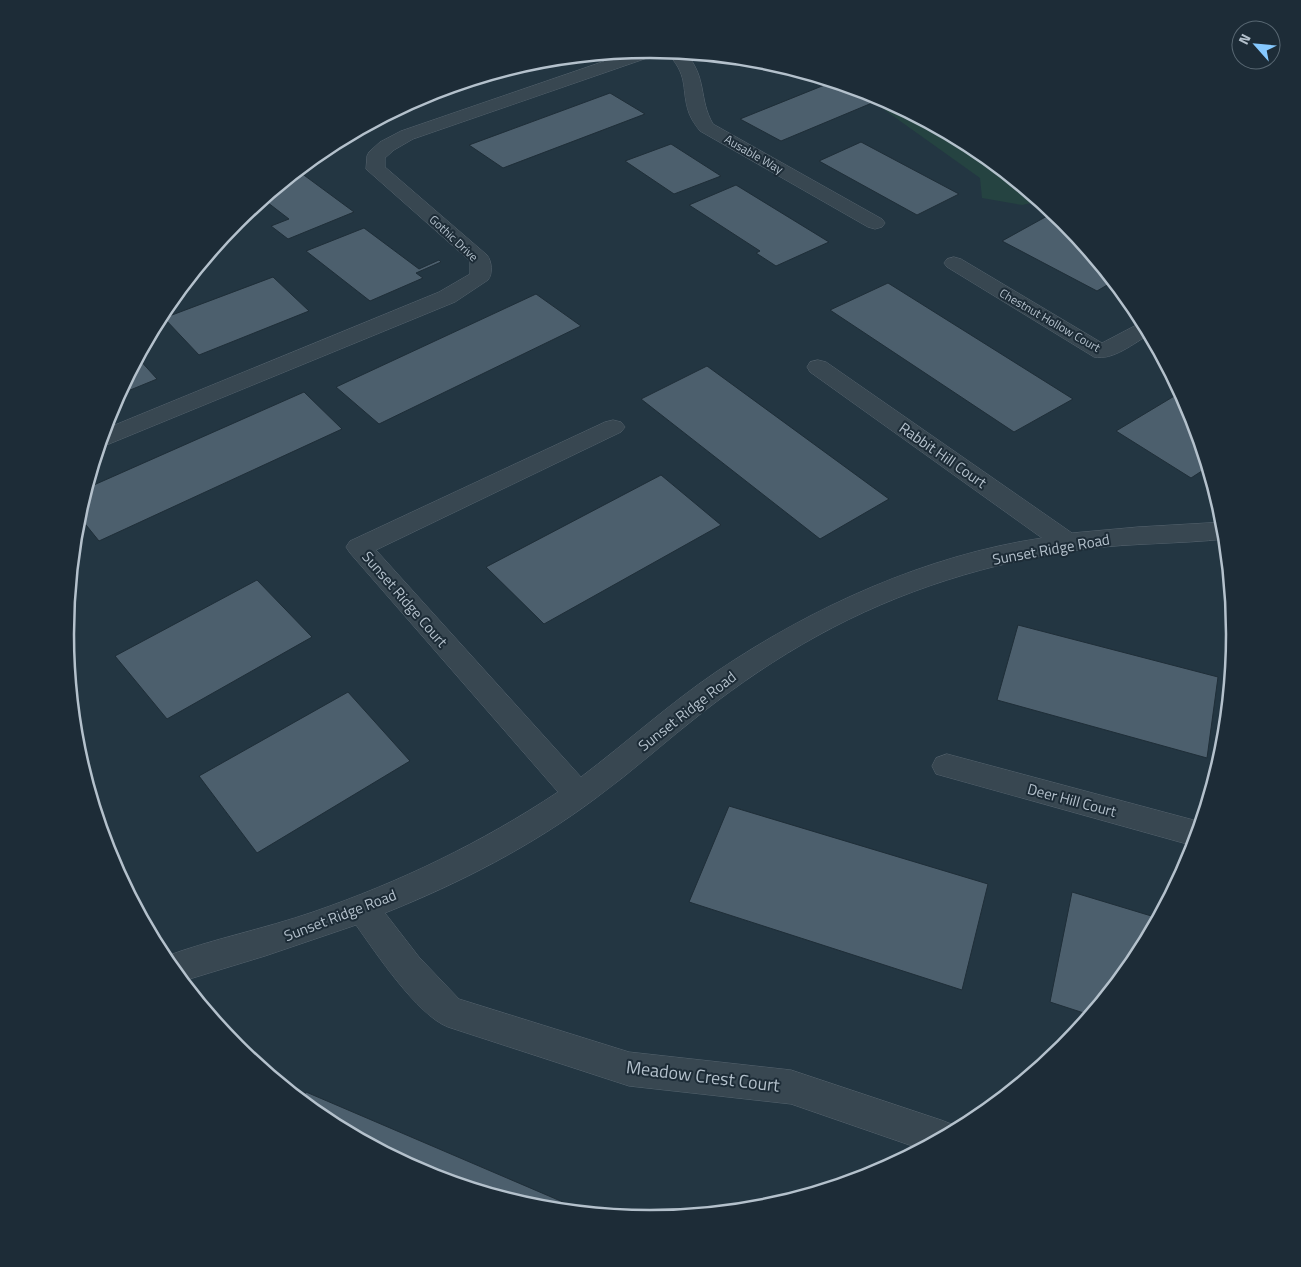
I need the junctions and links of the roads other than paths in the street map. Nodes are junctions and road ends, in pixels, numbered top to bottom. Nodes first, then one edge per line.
1 (629, 59) edge
2 (682, 59) edge
3 (875, 223) dead end
4 (954, 263) dead end
5 (1140, 331) edge
6 (818, 367) dead end
7 (613, 427) dead end
8 (110, 435) edge
9 (1217, 532) edge
10 (1068, 543) junction
11 (946, 766) dead end
12 (578, 794) junction
13 (1191, 832) edge
14 (363, 909) junction
15 (182, 968) edge
16 (933, 1135) edge

1 - 8 street, Gothic Drive
2 - 3 street, Ausable Way
4 - 5 street, Chestnut Hollow Court
6 - 10 street, Rabbit Hill Court
7 - 12 street, Sunset Ridge Court
9 - 10 street, Sunset Ridge Road
10 - 12 street, Sunset Ridge Road
11 - 13 street, Deer Hill Court
12 - 14 street, Sunset Ridge Road
14 - 15 street, Sunset Ridge Road
14 - 16 street, Meadow Crest Court

